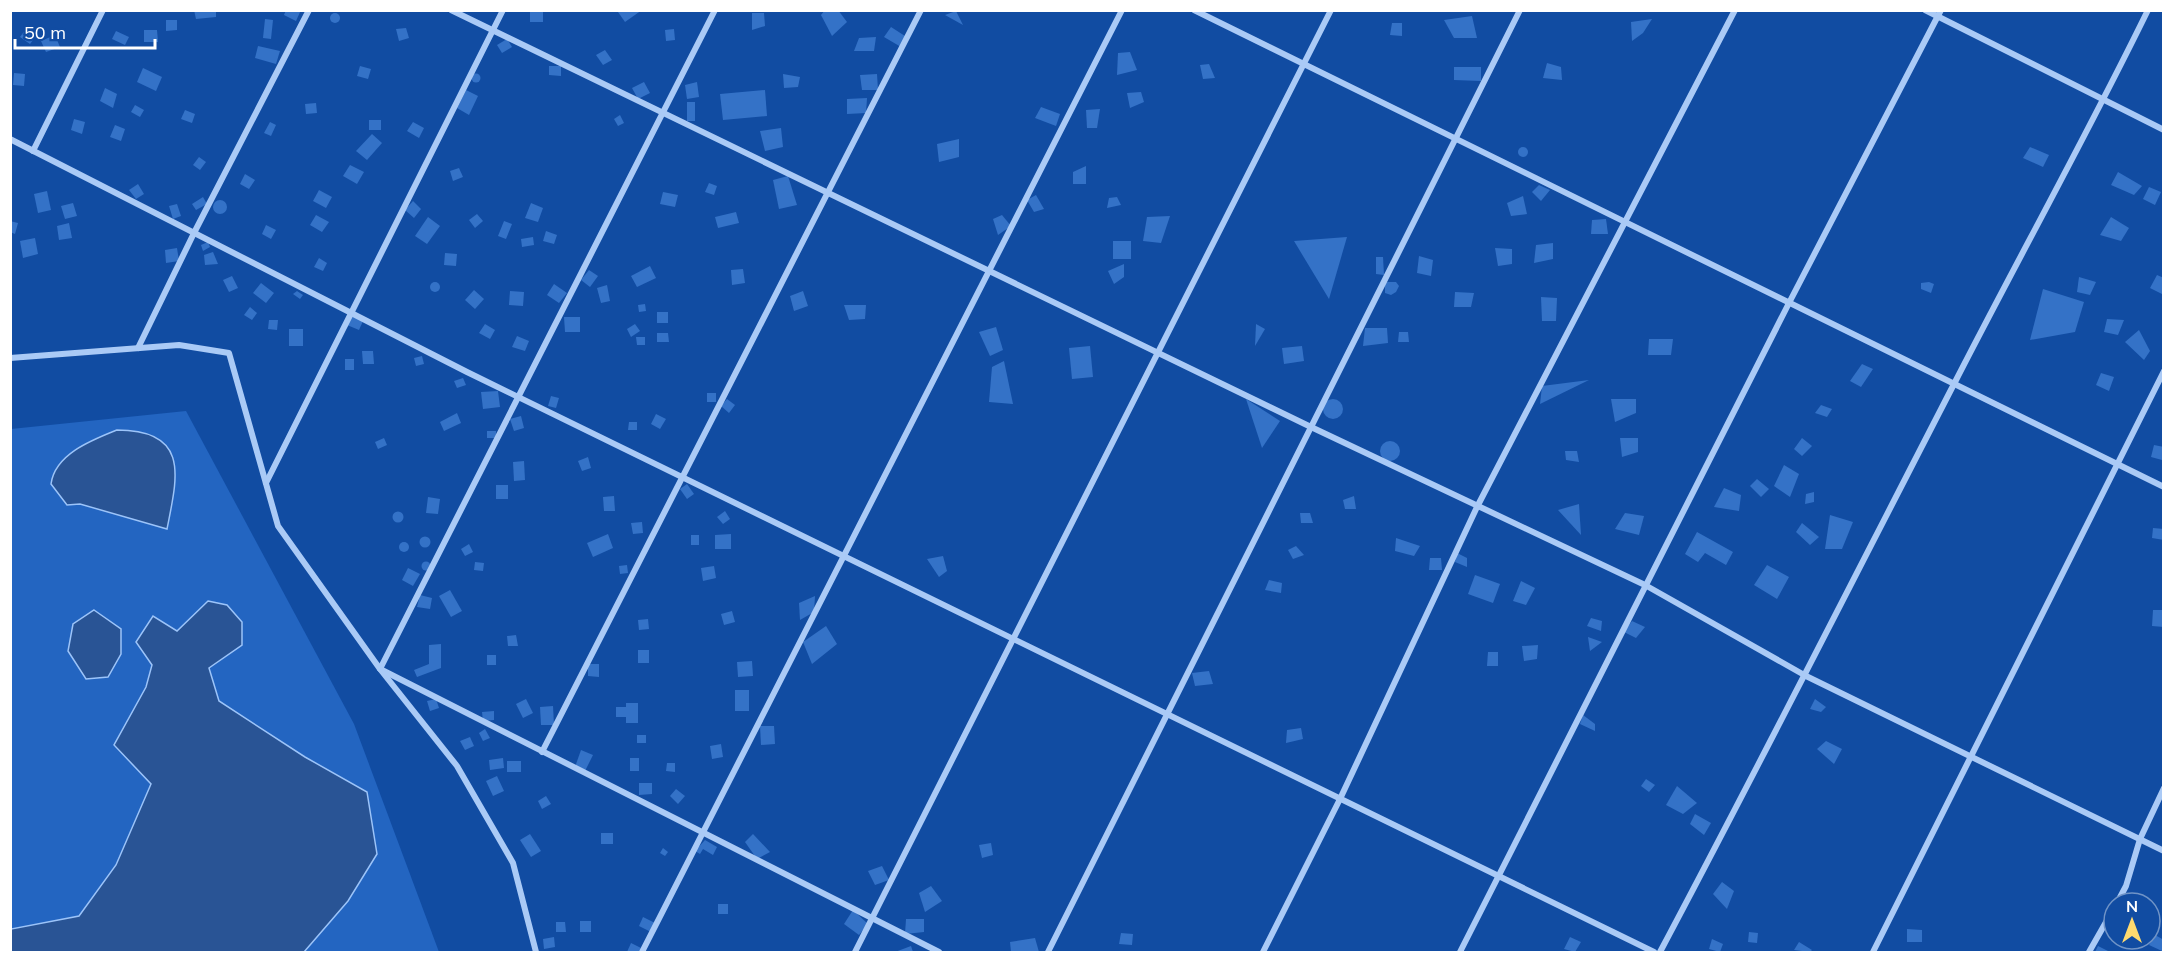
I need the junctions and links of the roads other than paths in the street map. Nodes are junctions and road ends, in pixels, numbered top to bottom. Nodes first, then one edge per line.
1 (103, 10) edge
2 (309, 10) edge
3 (451, 10) edge
4 (503, 10) edge
5 (715, 10) edge
6 (921, 10) edge
7 (1122, 10) edge
8 (1194, 10) edge
9 (1331, 10) edge
10 (1520, 10) edge
11 (1735, 10) edge
12 (1925, 10) edge
13 (2148, 10) edge
14 (1940, 14) edge
15 (493, 31) junction
16 (1303, 65) junction
17 (2104, 100) junction
18 (663, 113) junction
19 (2163, 130) edge
20 (10, 139) edge
21 (1455, 140) junction
22 (33, 151) junction
23 (828, 193) junction
24 (1623, 224) junction
25 (194, 233) junction
26 (989, 272) junction
27 (1789, 303) junction
28 (351, 313) junction
29 (138, 348) junction
30 (1158, 353) junction
31 (10, 358) edge
32 (2163, 371) edge
33 (1954, 383) junction
34 (519, 398) junction
35 (1311, 427) junction
36 (2118, 464) junction
37 (682, 477) junction
38 (265, 483) junction
39 (2163, 487) edge
40 (1477, 507) junction
41 (844, 557) junction
42 (1645, 585) junction
43 (1013, 639) junction
44 (380, 669) junction
45 (1806, 676) junction
46 (1167, 714) junction
47 (542, 752) junction
48 (1971, 756) junction
49 (2163, 788) edge
50 (1340, 799) junction
51 (703, 833) junction
52 (2140, 839) junction
53 (2163, 851) edge
54 (1498, 876) junction
55 (2123, 891) edge
56 (872, 919) junction
57 (2102, 929) edge
58 (536, 952) edge
59 (642, 952) edge
60 (855, 952) edge
61 (939, 952) edge
62 (1048, 952) edge
63 (1263, 952) edge
64 (1460, 952) edge
65 (1654, 952) edge
66 (1660, 952) edge
67 (1873, 952) edge
68 (2089, 952) edge

1 - 22 street
2 - 25 street
3 - 15 street
4 - 15 street
5 - 18 street
6 - 23 street
7 - 26 street
8 - 16 street
9 - 16 street
10 - 21 street
11 - 24 street
12 - 14 street
13 - 17 street
14 - 17 street
14 - 27 street
15 - 18 street
15 - 28 street
16 - 21 street
16 - 30 street
17 - 19 street
17 - 33 street
18 - 23 street
18 - 34 street
20 - 22 street
21 - 24 street
21 - 35 street
22 - 25 street
23 - 26 street
23 - 37 street
24 - 27 street
24 - 40 street
25 - 28 street
25 - 29 street
26 - 30 street
26 - 41 street
27 - 33 street
27 - 42 street
28 - 34 street
28 - 38 street
29 - 31 street
29 - 38 street
30 - 35 street
30 - 43 street
32 - 36 street
33 - 36 street
33 - 45 street
34 - 37 street
34 - 44 street
35 - 40 street
35 - 46 street
36 - 39 street
36 - 48 street
37 - 41 street
37 - 47 street
38 - 44 street
40 - 42 street
40 - 50 street
41 - 43 street
41 - 51 street
42 - 45 street
42 - 54 street
43 - 46 street
43 - 56 street
44 - 47 street
44 - 58 street
45 - 48 street
45 - 66 street
46 - 50 street
46 - 62 street
47 - 51 street
48 - 52 street
48 - 67 street
49 - 52 street
50 - 54 street
50 - 63 street
51 - 56 street
51 - 59 street
52 - 53 street
52 - 55 street
54 - 64 street
54 - 65 street
56 - 60 street
56 - 61 street
57 - 68 street

